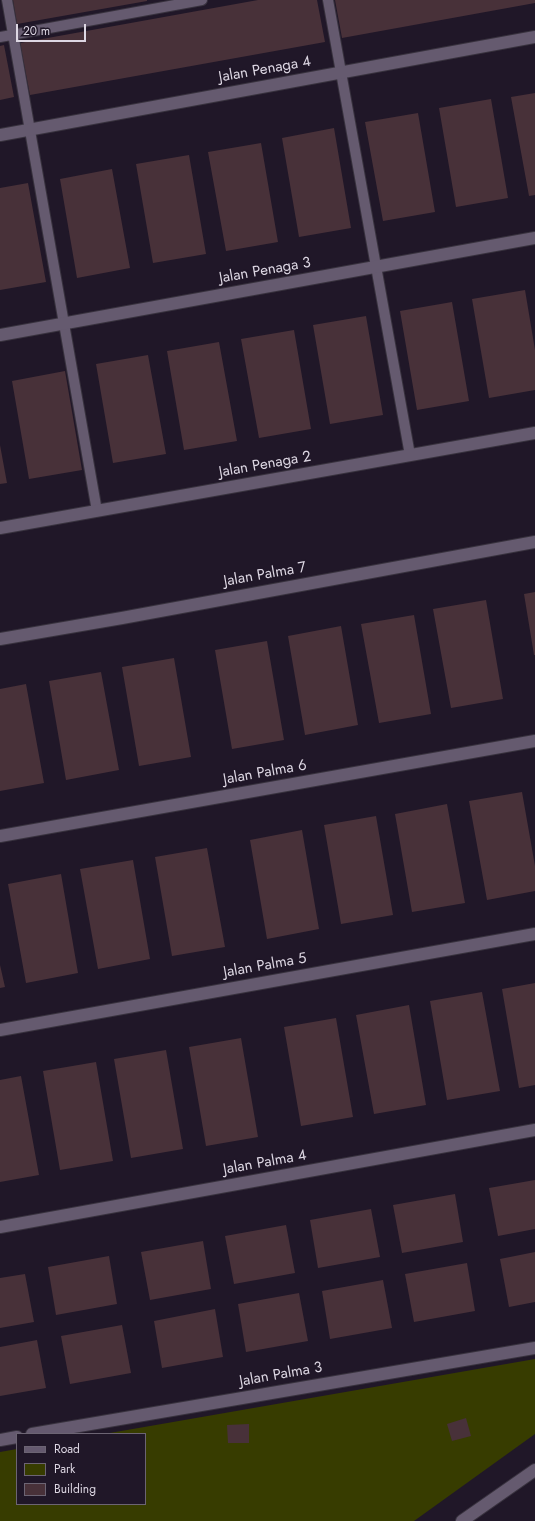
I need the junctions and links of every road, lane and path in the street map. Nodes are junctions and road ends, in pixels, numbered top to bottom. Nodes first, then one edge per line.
1 (7, 0) edge
2 (202, 0) edge
3 (328, 0) edge
4 (13, 34) junction
5 (0, 37) edge
6 (535, 37) edge
7 (341, 72) junction
8 (30, 129) junction
9 (0, 135) edge
10 (535, 238) edge
11 (376, 267) junction
12 (64, 323) junction
13 (0, 335) edge
14 (535, 433) edge
15 (410, 455) junction
16 (97, 511) junction
17 (0, 528) edge
18 (535, 542) edge
19 (0, 639) edge
20 (535, 741) edge
21 (0, 836) edge
22 (535, 934) edge
23 (0, 1030) edge
24 (535, 1130) edge
25 (0, 1227) edge
26 (535, 1348) edge
27 (38, 1433) edge
28 (16, 1437) edge
29 (0, 1440) edge
30 (535, 1470) edge
31 (462, 1521) edge

1 - 4 lane
2 - 4 lane
3 - 7 lane
4 - 5 lane
4 - 8 lane
6 - 7 street, Jalan Penaga 4
7 - 8 street, Jalan Penaga 4
7 - 11 lane
8 - 9 street, Jalan Penaga 4
8 - 12 lane
10 - 11 street, Jalan Penaga 3
11 - 12 street, Jalan Penaga 3
11 - 15 lane
12 - 13 street, Jalan Penaga 3
12 - 16 lane
14 - 15 street, Jalan Penaga 2
15 - 16 street, Jalan Penaga 2
16 - 17 street, Jalan Penaga 2
18 - 19 street, Jalan Palma 7
20 - 21 street, Jalan Palma 6
22 - 23 street, Jalan Palma 5
24 - 25 street, Jalan Palma 4
26 - 27 street, Jalan Palma 3
28 - 29 street
30 - 31 street

